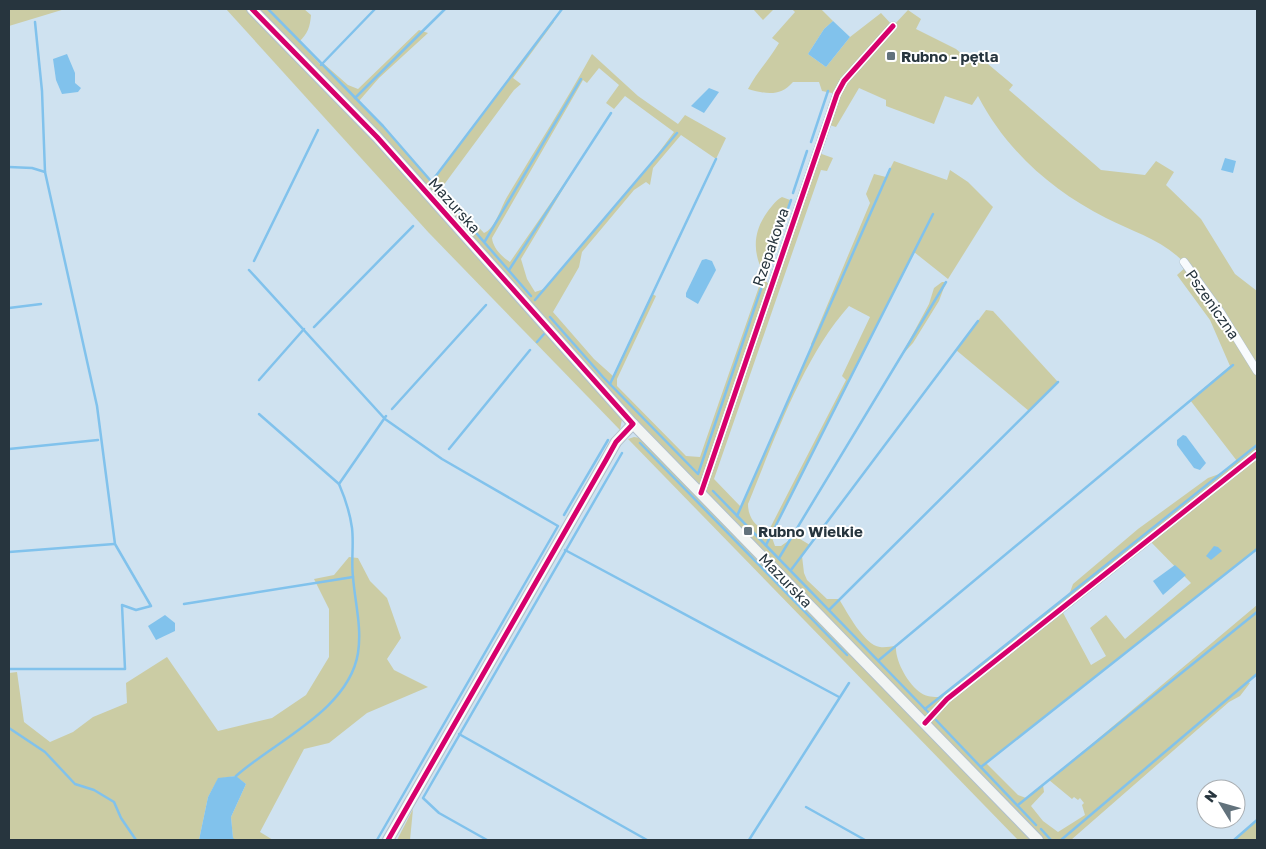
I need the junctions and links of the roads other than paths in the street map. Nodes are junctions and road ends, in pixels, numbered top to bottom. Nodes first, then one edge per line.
1 (252, 9) edge
2 (893, 26) dead end
3 (1184, 262) dead end
4 (1257, 371) edge
5 (634, 424) junction
6 (1257, 454) edge
7 (701, 493) junction
8 (925, 723) junction
9 (388, 840) edge
10 (1038, 840) edge

1 - 5 main road, Mazurska
2 - 7 street, Rzepakowa
3 - 4 street, Pszeniczna
5 - 7 main road, Mazurska
5 - 9 main road
6 - 8 street
7 - 8 main road, Mazurska
8 - 10 main road, Mazurska

